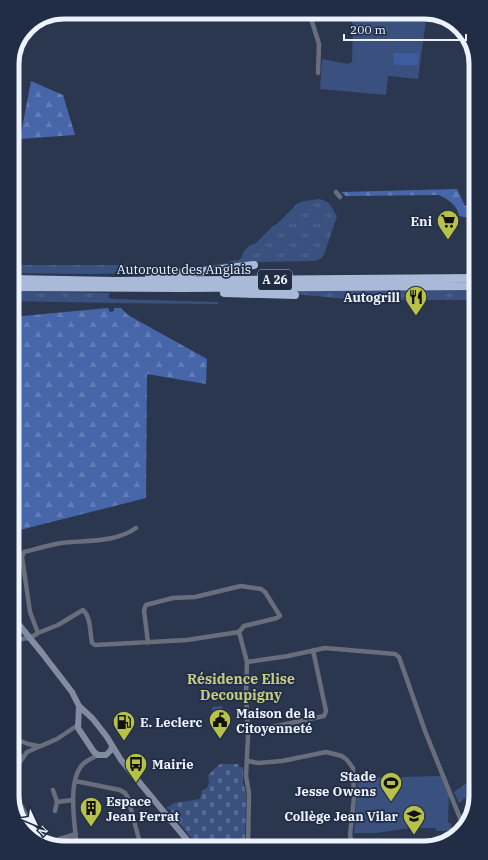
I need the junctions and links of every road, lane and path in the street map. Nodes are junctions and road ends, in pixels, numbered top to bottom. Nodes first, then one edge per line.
1 (311, 19) edge
2 (318, 73) dead end
3 (336, 192) dead end
4 (340, 197) dead end
5 (254, 265) dead end
6 (469, 278) edge
7 (19, 279) edge
8 (74, 280) junction
9 (469, 286) edge
10 (19, 287) edge
11 (181, 288) junction
12 (295, 295) dead end
13 (136, 528) dead end
14 (19, 625) edge
15 (239, 632) junction
16 (38, 634) junction
17 (30, 638) junction
18 (19, 639) edge
19 (148, 643) junction
20 (313, 650) junction
21 (247, 662) junction
22 (80, 706) junction
23 (89, 717) junction
24 (78, 723) junction
25 (248, 732) junction
26 (19, 740) edge
27 (38, 746) junction
28 (112, 746) junction
29 (91, 747) junction
30 (19, 753) edge
31 (98, 755) junction
32 (106, 755) junction
33 (22, 760) junction
34 (121, 760) junction
35 (248, 761) junction
36 (86, 762) junction
37 (19, 764) edge
38 (74, 781) junction
39 (53, 790) dead end
40 (74, 800) junction
41 (57, 802) junction
42 (20, 803) edge
43 (55, 811) dead end
44 (461, 821) edge
45 (33, 829) edge
46 (76, 834) junction
47 (56, 840) edge
48 (76, 841) edge
49 (139, 841) edge
50 (188, 841) edge
51 (248, 841) edge
52 (351, 841) edge

1 - 2 street
3 - 4 street
5 - 8 highway
6 - 8 highway, Autoroute des Anglais / A 26
7 - 8 highway, Autoroute des Anglais / A 26
9 - 11 highway, Autoroute des Anglais / A 26
10 - 11 highway, Autoroute des Anglais / A 26
11 - 12 highway
13 - 16 street
14 - 17 main road
15 - 19 street
15 - 19 street
15 - 21 street
16 - 17 street
16 - 19 street
17 - 18 street
17 - 22 main road
20 - 21 street
20 - 25 street
20 - 44 street
21 - 25 street
22 - 23 main road
22 - 24 main road
23 - 24 main road
23 - 28 main road
24 - 27 street
24 - 29 main road
25 - 35 street
26 - 27 street
27 - 33 street
28 - 32 main road
28 - 34 main road
29 - 31 main road
29 - 36 street
30 - 33 street
31 - 32 main road
31 - 36 street
32 - 34 main road
33 - 37 street
34 - 50 main road
35 - 51 street
35 - 52 street
36 - 38 street
38 - 40 street
38 - 49 street
39 - 41 street
40 - 41 street
40 - 46 street
41 - 43 street
42 - 45 street
46 - 47 street
46 - 48 street

